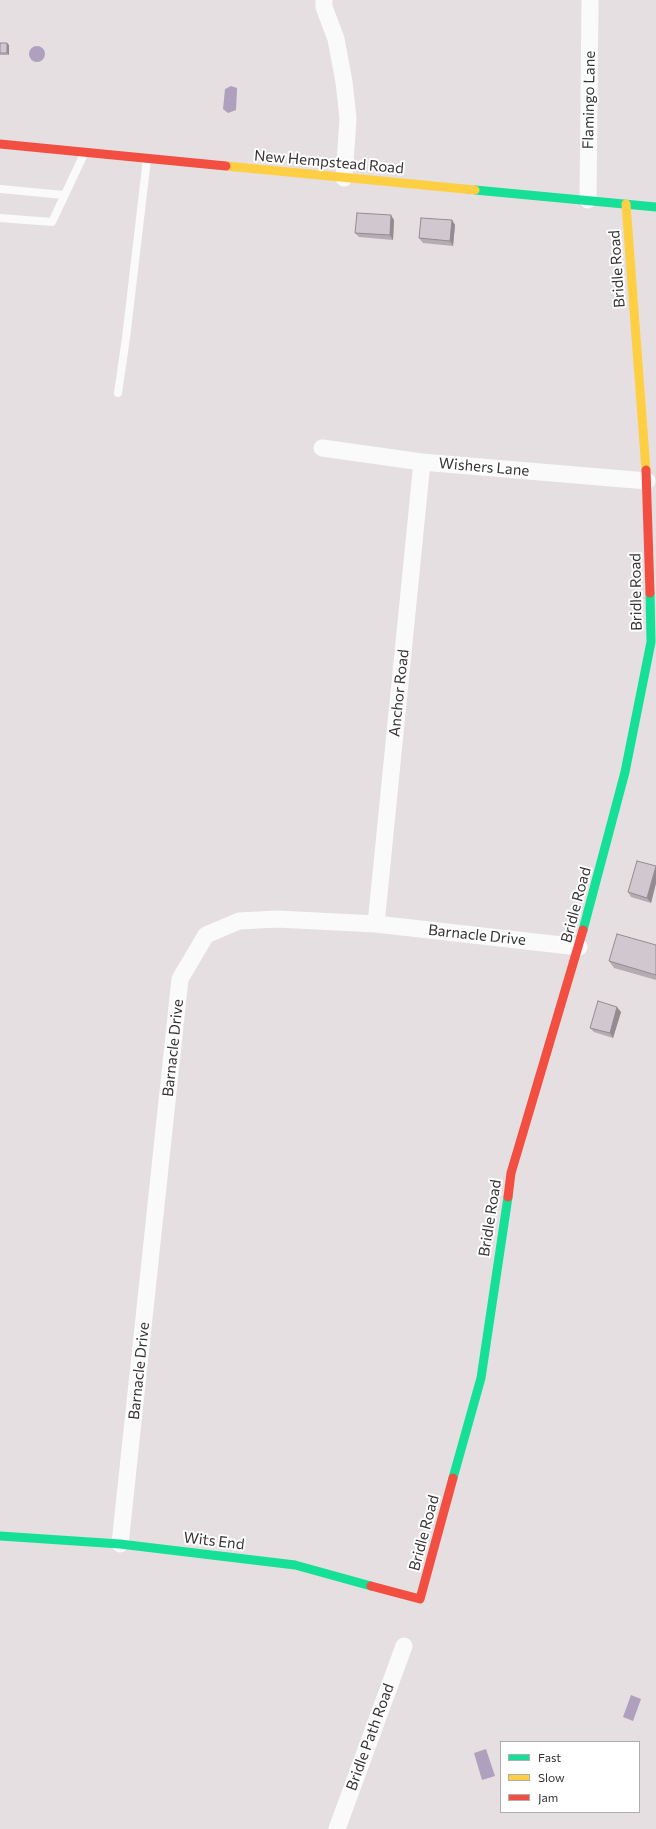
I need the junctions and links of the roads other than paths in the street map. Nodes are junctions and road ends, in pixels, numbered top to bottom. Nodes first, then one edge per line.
1 (324, 0) edge
2 (590, 0) edge
3 (0, 144) edge
4 (84, 152) junction
5 (147, 158) junction
6 (344, 178) junction
7 (0, 189) edge
8 (64, 195) junction
9 (588, 200) junction
10 (626, 204) junction
11 (656, 207) edge
12 (0, 218) edge
13 (118, 392) dead end
14 (322, 448) dead end
15 (422, 462) junction
16 (647, 481) junction
17 (376, 924) junction
18 (579, 947) junction
19 (0, 1536) edge
20 (120, 1544) junction
21 (420, 1599) joint
22 (404, 1646) dead end
23 (337, 1829) edge

1 - 6 street
2 - 9 street, Flamingo Lane
3 - 4 street, New Hempstead Road
4 - 5 street, New Hempstead Road
4 - 8 lane
5 - 6 street, New Hempstead Road
5 - 13 lane
6 - 9 street, New Hempstead Road
7 - 8 lane
8 - 12 lane
9 - 10 street, New Hempstead Road
10 - 11 street, New Hempstead Road
10 - 16 street, Bridle Road
14 - 15 street, Wishers Lane
15 - 16 street, Wishers Lane
15 - 17 street, Anchor Road
16 - 18 street, Bridle Road
17 - 18 street, Barnacle Drive
17 - 20 street, Barnacle Drive
18 - 21 street, Bridle Road
19 - 20 street, Wits End
20 - 21 street, Wits End
22 - 23 street, Bridle Path Road

